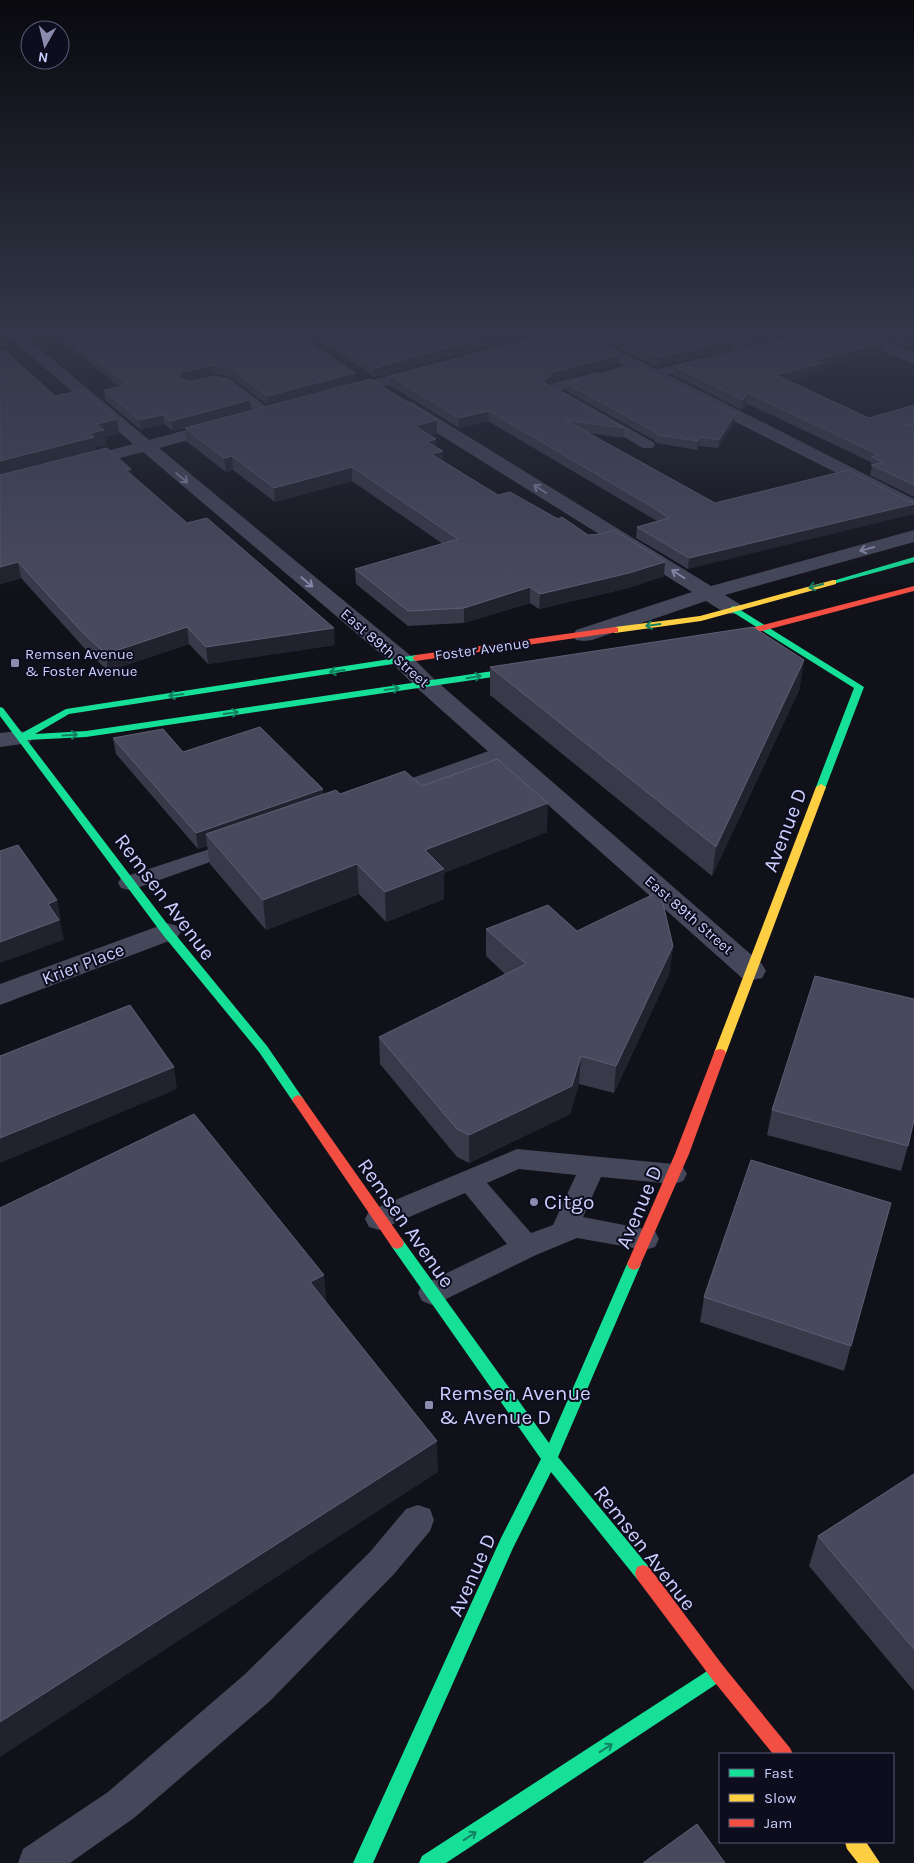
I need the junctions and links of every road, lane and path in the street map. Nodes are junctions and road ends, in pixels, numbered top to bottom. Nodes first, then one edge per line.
1 (113, 420) edge
2 (241, 420) edge
3 (429, 420) edge
4 (603, 420) edge
5 (745, 420) edge
6 (648, 445) dead end
7 (144, 446) junction
8 (66, 468) edge
9 (914, 506) edge
10 (914, 536) edge
11 (914, 559) edge
12 (914, 588) edge
13 (709, 593) junction
14 (734, 609) junction
15 (766, 628) junction
16 (747, 632) edge
17 (584, 635) junction
18 (402, 661) junction
19 (541, 666) edge
20 (426, 684) junction
21 (0, 710) edge
22 (11, 739) edge
23 (503, 752) junction
24 (366, 800) edge
25 (256, 839) edge
26 (130, 882) junction
27 (167, 932) junction
28 (752, 971) junction
29 (0, 995) edge
30 (593, 1166) junction
31 (674, 1174) junction
32 (469, 1180) junction
33 (378, 1219) junction
34 (564, 1232) junction
35 (646, 1239) junction
36 (526, 1248) junction
37 (432, 1293) junction
38 (550, 1458) junction
39 (418, 1520) dead end
40 (718, 1674) junction
41 (783, 1753) edge
42 (855, 1843) edge
43 (37, 1863) edge
44 (363, 1863) edge
45 (429, 1863) edge
46 (870, 1863) edge

1 - 7 street, East 89th Street
2 - 7 street
13 -> 3 street
4 - 6 lane
5 - 9 street
7 - 8 street
7 -> 18 street, East 89th Street
10 -> 13 street
11 -> 14 main road, Foster Avenue
12 - 15 main road
13 - 14 street
13 - 17 street
14 - 15 main road, Avenue D
14 -> 17 main road, Foster Avenue
15 - 16 main road
15 - 28 main road, Avenue D
17 - 18 main road, Foster Avenue
18 - 20 street, East 89th Street
18 -> 22 main road, Foster Avenue
20 -> 19 main road, Foster Avenue
22 -> 20 main road, Foster Avenue
20 - 23 street, East 89th Street
21 - 22 main road, Remsen Avenue
22 - 26 main road, Remsen Avenue
23 - 24 lane
23 - 28 street, East 89th Street
25 - 26 lane
26 - 27 main road, Remsen Avenue
27 - 29 street, Krier Place
27 - 33 main road, Remsen Avenue
28 - 31 main road, Avenue D
30 - 31 lane
30 - 32 lane
30 - 34 lane
31 - 35 main road, Avenue D
32 - 33 lane
32 - 36 lane
33 - 37 main road, Remsen Avenue
34 - 35 lane
34 - 36 lane
35 - 38 main road, Avenue D
36 - 37 lane
37 - 38 main road, Remsen Avenue
38 - 40 main road, Remsen Avenue
38 - 44 main road, Avenue D
39 - 43 lane
40 - 41 main road, Remsen Avenue
45 -> 40 main road
42 - 46 main road

